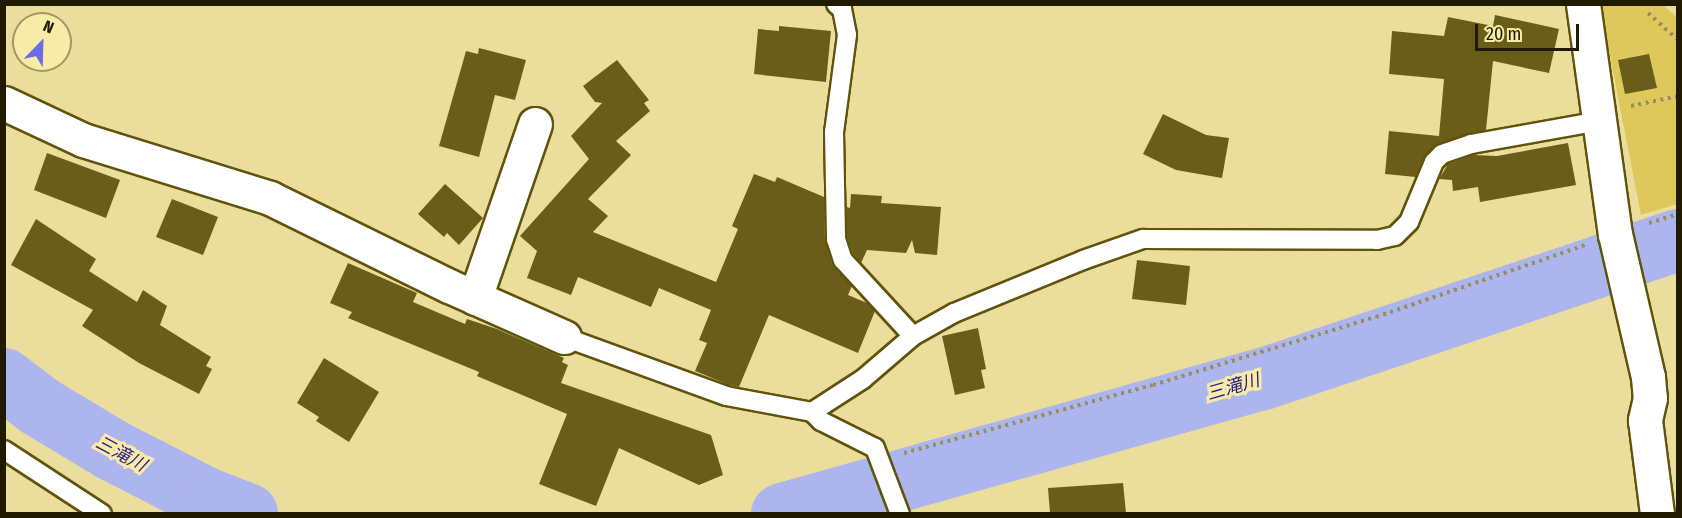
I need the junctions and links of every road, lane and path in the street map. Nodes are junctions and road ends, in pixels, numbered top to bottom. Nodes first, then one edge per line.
1 (836, 4) edge
2 (1582, 4) edge
3 (1648, 13) dead end
4 (1677, 40) edge
5 (1677, 96) edge
6 (4, 103) edge
7 (1600, 116) junction
8 (535, 124) dead end
9 (1677, 214) edge
10 (1616, 236) junction
11 (475, 298) junction
12 (913, 336) junction
13 (564, 337) joint
14 (1664, 402) edge
15 (812, 412) junction
16 (4, 450) edge
17 (881, 463) junction
18 (896, 506) edge
19 (102, 513) edge
20 (1657, 513) edge

1 - 12 lane
2 - 7 street
3 - 4 path
5 - 7 path
6 - 11 street
7 - 10 street
7 - 12 lane
8 - 11 street
9 - 10 path
10 - 14 street
10 - 17 path
11 - 13 street
12 - 15 lane
13 - 15 lane
14 - 20 street
15 - 17 lane
16 - 19 lane
17 - 18 lane

